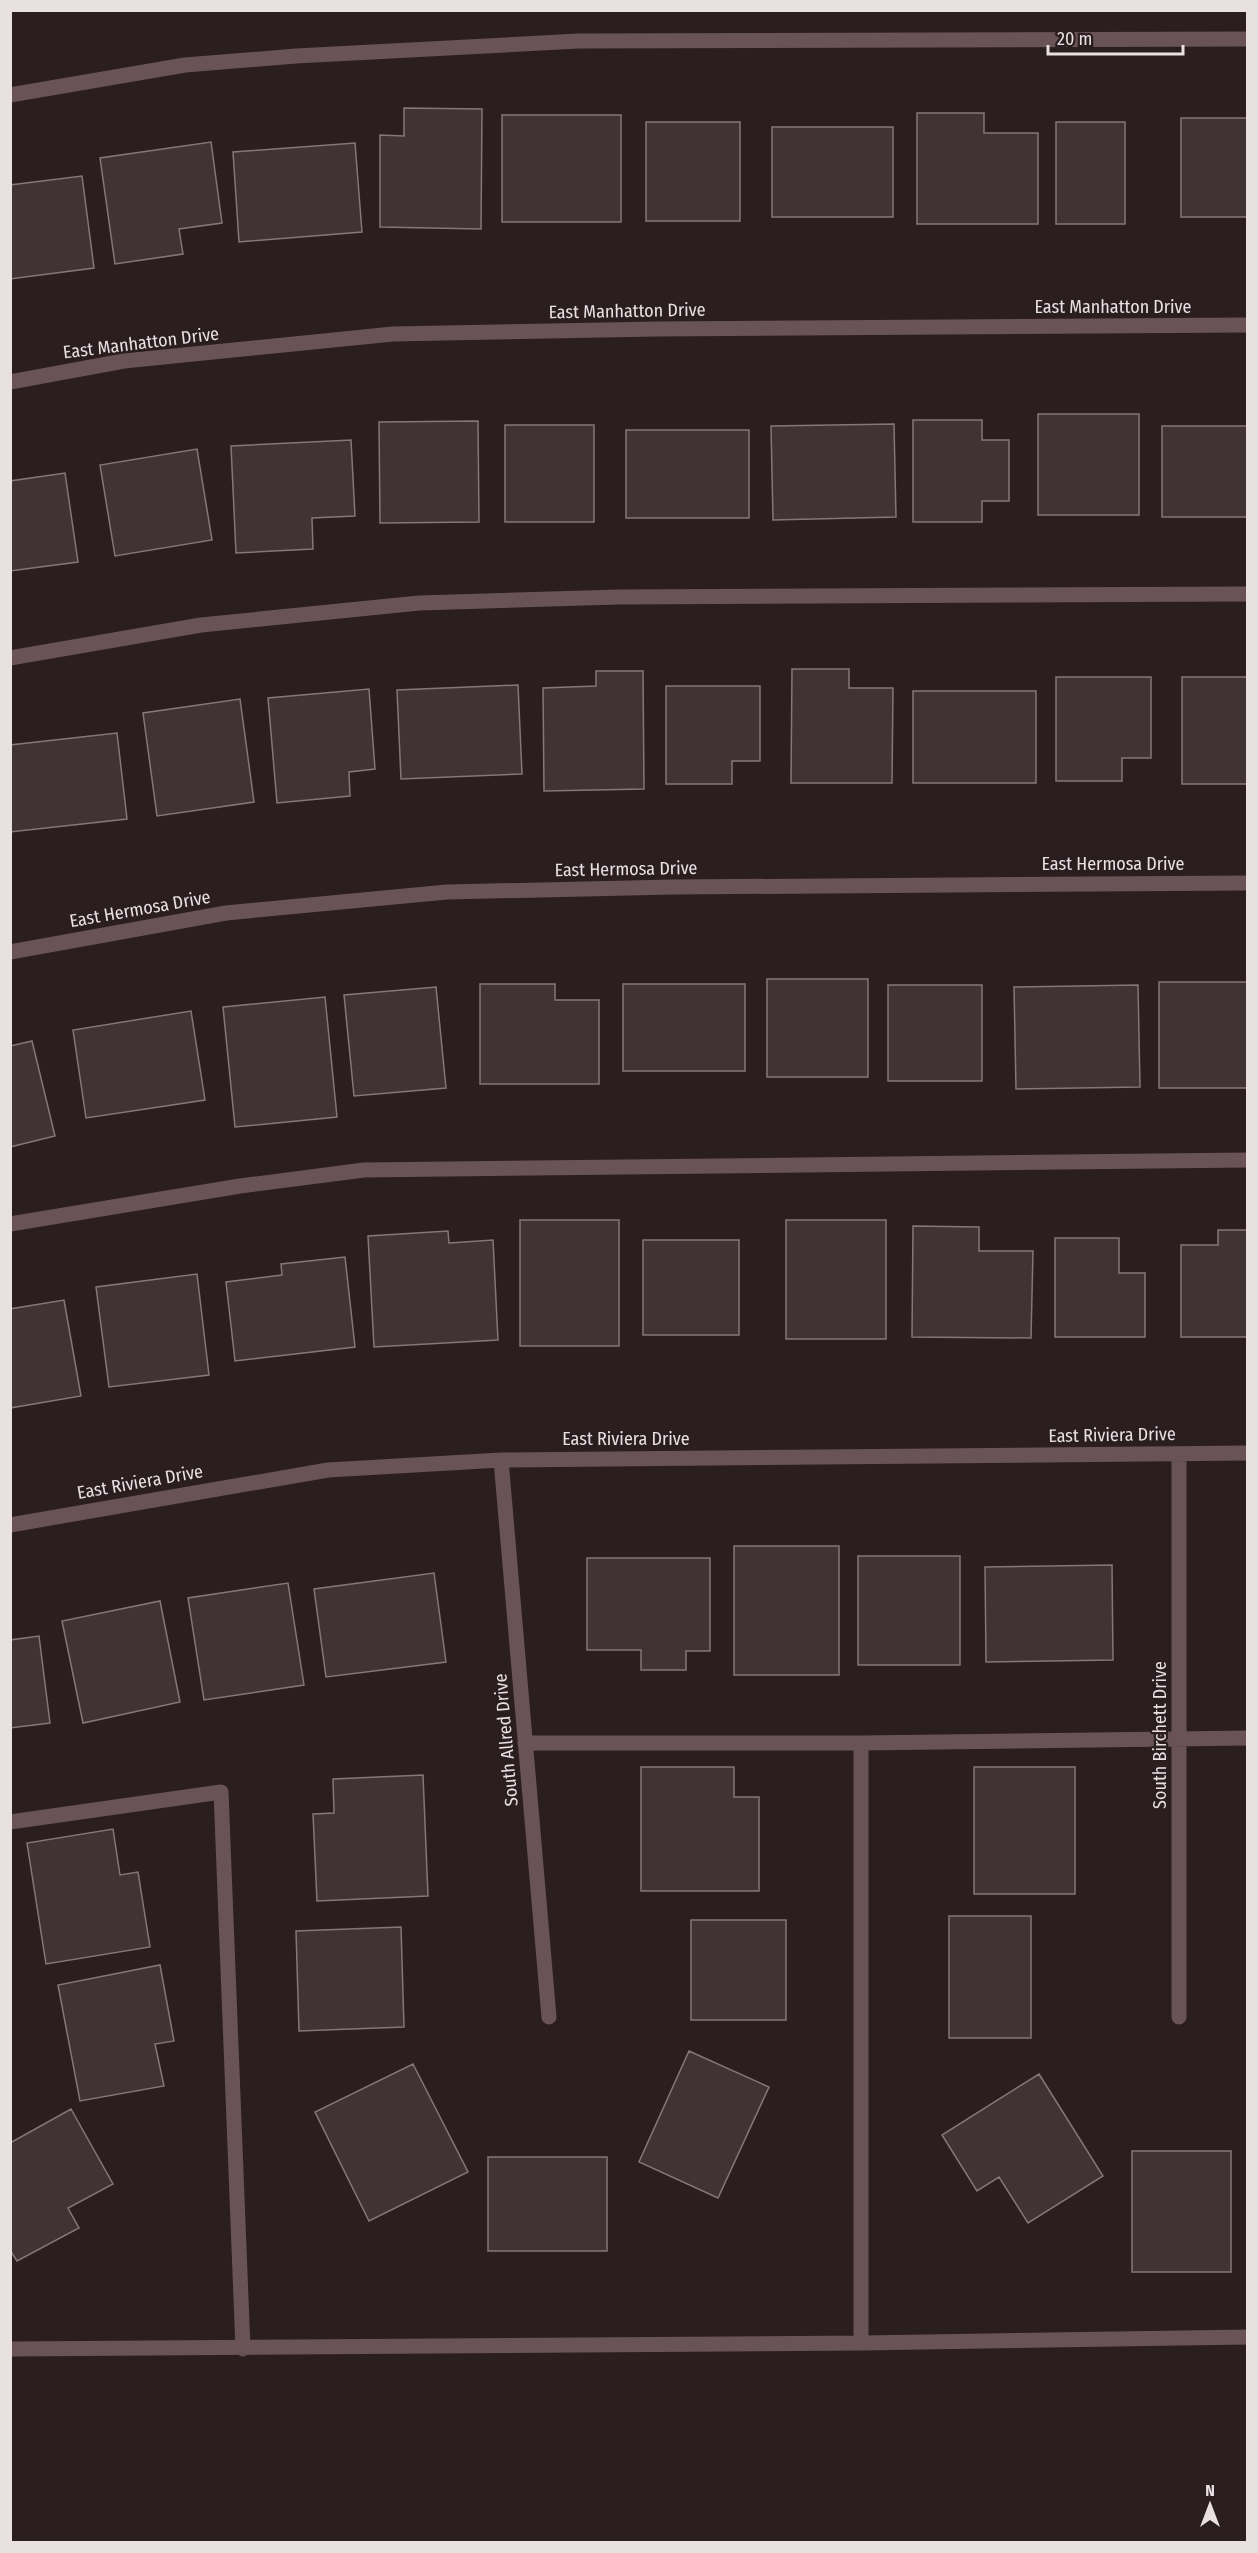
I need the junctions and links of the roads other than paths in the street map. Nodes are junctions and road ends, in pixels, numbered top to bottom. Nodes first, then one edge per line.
1 (1248, 39) edge
2 (10, 95) edge
3 (1248, 325) edge
4 (10, 382) edge
5 (1248, 594) edge
6 (10, 658) edge
7 (1248, 883) edge
8 (10, 952) edge
9 (1248, 1160) edge
10 (10, 1224) edge
11 (1248, 1453) edge
12 (1179, 1454) junction
13 (501, 1460) junction
14 (10, 1525) edge
15 (1248, 1738) edge
16 (1179, 1740) junction
17 (525, 1743) junction
18 (861, 1743) junction
19 (10, 1822) edge
20 (549, 2017) dead end
21 (1179, 2017) dead end
22 (1248, 2337) edge
23 (861, 2343) junction
24 (10, 2349) edge
25 (243, 2349) junction

1 - 2 street
3 - 4 street, East Manhatton Drive
5 - 6 street
7 - 8 street, East Hermosa Drive
9 - 10 street
11 - 12 street, East Riviera Drive
12 - 13 street, East Riviera Drive
12 - 16 street, South Birchett Drive
13 - 14 street, East Riviera Drive
13 - 17 street, South Allred Drive
15 - 16 street
16 - 18 street
16 - 21 street, South Birchett Drive
17 - 18 street
17 - 20 street, South Allred Drive
18 - 23 street
19 - 25 street
22 - 23 street
23 - 25 street
24 - 25 street

